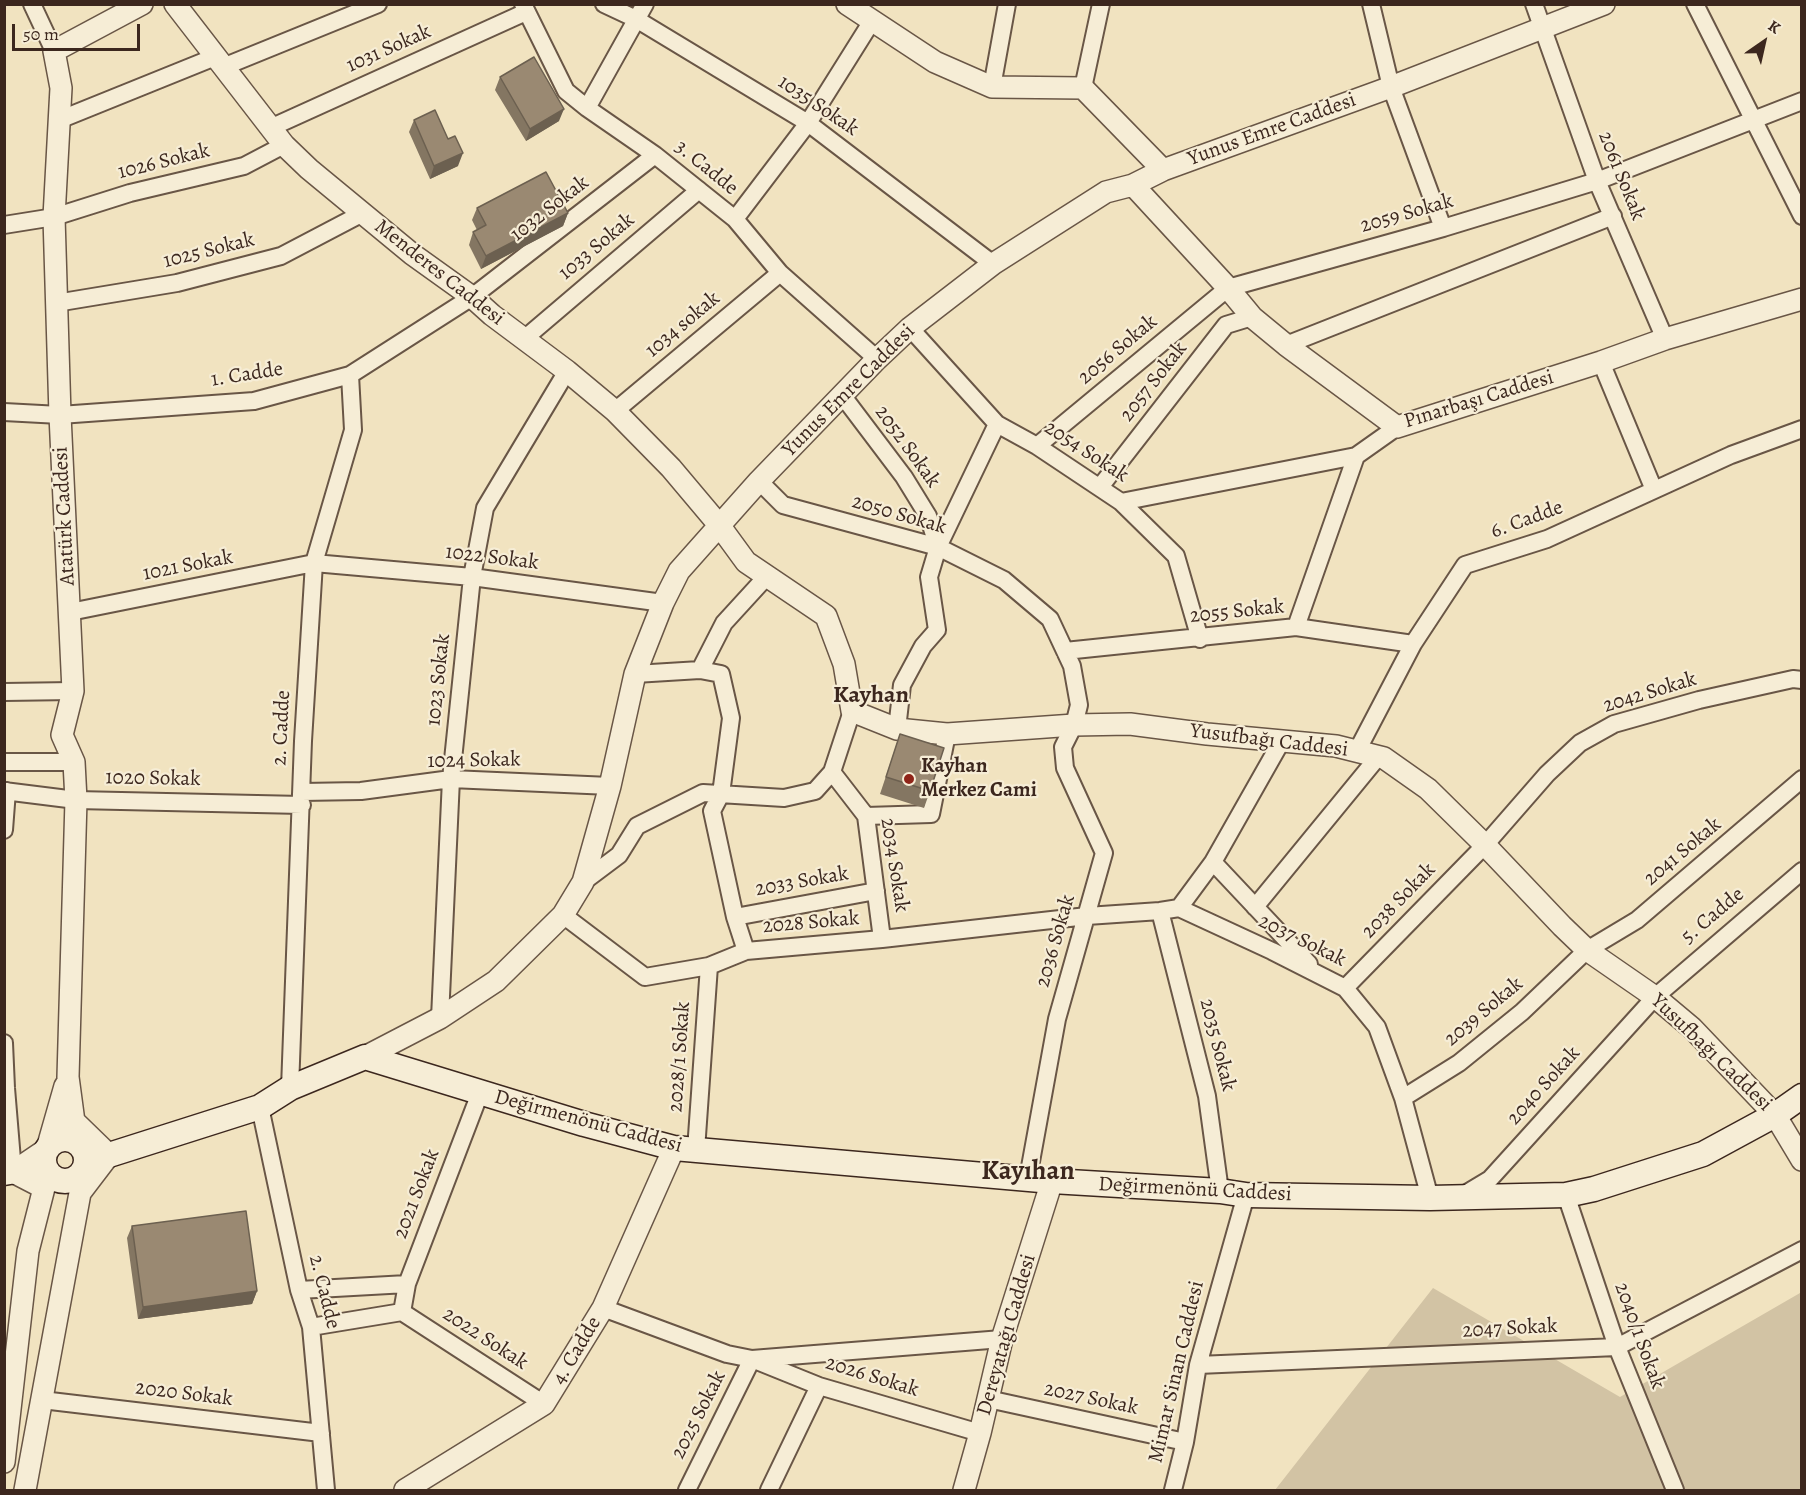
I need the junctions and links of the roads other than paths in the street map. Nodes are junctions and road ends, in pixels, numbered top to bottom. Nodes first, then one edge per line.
1 (32, 4) edge
2 (142, 4) edge
3 (175, 4) edge
4 (378, 4) edge
5 (604, 4) edge
6 (847, 4) edge
7 (1007, 4) edge
8 (1101, 4) edge
9 (1371, 4) edge
10 (1534, 4) edge
11 (1604, 4) edge
12 (1695, 4) edge
13 (524, 8) edge
14 (640, 12) edge
15 (872, 21) junction
16 (1542, 28) junction
17 (54, 51) junction
18 (219, 62) junction
19 (992, 87) junction
20 (1391, 87) junction
21 (1083, 88) junction
22 (1802, 101) edge
23 (587, 108) junction
24 (1753, 119) junction
25 (59, 120) junction
26 (808, 123) junction
27 (270, 128) junction
28 (284, 145) junction
29 (655, 155) junction
30 (1163, 170) junction
31 (1597, 181) junction
32 (1133, 185) junction
33 (699, 190) junction
34 (363, 213) junction
35 (1613, 216) junction
36 (1802, 216) edge
37 (54, 217) junction
38 (735, 219) junction
39 (4, 225) edge
40 (1443, 228) junction
41 (993, 264) junction
42 (780, 273) junction
43 (1228, 288) junction
44 (472, 297) junction
45 (1802, 299) edge
46 (56, 303) junction
47 (1252, 317) junction
48 (910, 328) junction
49 (524, 339) junction
50 (1665, 339) junction
51 (1286, 345) junction
52 (877, 359) junction
53 (1601, 362) junction
54 (567, 371) junction
55 (350, 375) junction
56 (842, 395) junction
57 (615, 411) junction
58 (4, 412) edge
59 (60, 415) junction
60 (997, 424) junction
61 (1397, 427) junction
62 (1802, 429) edge
63 (1037, 446) junction
64 (1356, 456) junction
65 (759, 481) junction
66 (1100, 487) junction
67 (1653, 490) junction
68 (1121, 502) junction
69 (719, 525) junction
70 (938, 547) junction
71 (314, 563) junction
72 (767, 576) junction
73 (472, 577) junction
74 (663, 603) junction
75 (70, 612) junction
76 (1296, 627) junction
77 (1200, 639) junction
78 (1413, 645) junction
79 (1065, 651) junction
80 (700, 669) junction
81 (635, 674) junction
82 (1802, 680) edge
83 (73, 691) junction
84 (4, 692) edge
85 (852, 711) junction
86 (1074, 725) junction
87 (897, 729) junction
88 (947, 734) junction
89 (1281, 742) junction
90 (1367, 754) junction
91 (4, 762) edge
92 (74, 762) junction
93 (832, 772) junction
94 (452, 779) junction
95 (1802, 779) edge
96 (610, 786) junction
97 (6, 791) edge
98 (721, 794) junction
99 (302, 798) junction
100 (76, 800) junction
101 (866, 816) junction
102 (4, 830) edge
103 (1485, 845) junction
104 (1213, 862) junction
105 (1802, 871) edge
106 (583, 882) junction
107 (876, 891) junction
108 (1255, 907) junction
109 (1179, 908) junction
110 (1160, 911) junction
111 (563, 915) junction
112 (1087, 916) junction
113 (735, 917) junction
114 (882, 939) junction
115 (1587, 950) junction
116 (747, 951) junction
117 (709, 966) junction
118 (1316, 972) junction
119 (1346, 988) junction
120 (1655, 997) junction
121 (440, 1018) junction
122 (4, 1043) edge
123 (365, 1057) junction
124 (68, 1077) junction
125 (5, 1088) edge
126 (290, 1088) junction
127 (480, 1093) junction
128 (1802, 1096) edge
129 (1402, 1098) junction
130 (260, 1107) junction
131 (1775, 1115) junction
132 (74, 1121) junction
133 (685, 1149) junction
134 (1802, 1160) edge
135 (87, 1165) junction
136 (45, 1168) junction
137 (9, 1172) edge
138 (1028, 1178) junction
139 (1052, 1181) junction
140 (1220, 1191) junction
141 (1246, 1195) junction
142 (1566, 1195) junction
143 (1460, 1197) junction
144 (1431, 1198) junction
145 (1802, 1250) edge
146 (407, 1284) junction
147 (299, 1290) junction
148 (603, 1308) junction
149 (402, 1312) junction
150 (311, 1327) junction
151 (1002, 1340) junction
152 (1617, 1347) junction
153 (752, 1359) junction
154 (1198, 1365) junction
155 (819, 1386) junction
156 (988, 1399) junction
157 (42, 1400) junction
158 (544, 1404) junction
159 (321, 1433) junction
160 (980, 1433) junction
161 (1185, 1442) junction
162 (4, 1462) edge
163 (25, 1491) edge
164 (326, 1491) edge
165 (405, 1491) edge
166 (687, 1491) edge
167 (769, 1491) edge
168 (964, 1491) edge
169 (1173, 1491) edge
170 (1675, 1491) edge

1 - 17 street
2 - 17 street
3 - 18 street, Menderes Caddesi
4 - 18 street
5 - 14 street, 1035 Sokak
6 - 15 street
7 - 19 street
8 - 21 street
9 - 20 street
10 - 16 street, 2061 Sokak
11 - 16 street, Yunus Emre Caddesi
12 - 24 street
13 - 23 street, 3. Cadde
13 - 27 street, 1031 Sokak
14 - 23 street
14 - 26 street, 1035 Sokak
15 - 19 street
15 - 26 street
16 - 20 street, Yunus Emre Caddesi
16 - 31 street, 2061 Sokak
17 - 25 street, Atatürk Caddesi
18 - 25 street
18 - 27 street, Menderes Caddesi
19 - 21 street
20 - 30 street, Yunus Emre Caddesi
20 - 40 street
21 - 30 street
22 - 24 street, 2059 Sokak
23 - 29 street, 3. Cadde
24 - 31 street, 2059 Sokak
24 - 36 street
25 - 37 street, Atatürk Caddesi
26 - 38 street
26 - 41 street, 1035 Sokak
27 - 28 street, Menderes Caddesi
28 - 34 street, Menderes Caddesi
28 - 37 street, 1026 Sokak
29 - 33 street, 3. Cadde
29 - 44 street, 1032 Sokak
30 - 32 street, Yunus Emre Caddesi
31 - 35 street, 2061 Sokak
31 - 40 street, 2059 Sokak
32 - 41 street, Yunus Emre Caddesi
32 - 43 street, Pınarbaşı Caddesi
33 - 38 street, 3. Cadde
33 - 49 street, 1033 Sokak
34 - 44 street, Menderes Caddesi
34 - 46 street, 1025 Sokak
35 - 50 street, 2061 Sokak
35 - 51 street
37 - 39 street, 1026 Sokak
37 - 46 street, Atatürk Caddesi
38 - 42 street, 3. Cadde
40 - 43 street, 2059 Sokak
41 - 48 street, Yunus Emre Caddesi
42 - 52 street, 3. Cadde
42 - 57 street, 1034 sokak
43 - 47 street, Pınarbaşı Caddesi
43 - 63 street, 2056 Sokak
44 - 49 street, Menderes Caddesi
44 - 55 street, 1. Cadde
45 - 50 street, Pınarbaşı Caddesi
46 - 59 street, Atatürk Caddesi
47 - 51 street, Pınarbaşı Caddesi
47 - 66 street, 2057 Sokak
48 - 52 street, Yunus Emre Caddesi
48 - 60 street, 2054 Sokak
49 - 54 street, Menderes Caddesi
50 - 53 street, Pınarbaşı Caddesi
51 - 61 street, Pınarbaşı Caddesi
52 - 56 street, Yunus Emre Caddesi
53 - 61 street, Pınarbaşı Caddesi
53 - 67 street
54 - 57 street, Menderes Caddesi
54 - 73 street, 1023 Sokak
55 - 59 street, 1. Cadde
55 - 71 street, 2. Cadde
56 - 65 street, Yunus Emre Caddesi
56 - 70 street, 2052 Sokak
57 - 69 street, Menderes Caddesi
58 - 59 street, 1. Cadde
59 - 75 street, Atatürk Caddesi
60 - 63 street, 2054 Sokak
60 - 70 street
61 - 64 street
62 - 67 street, 6. Cadde
63 - 66 street, 2054 Sokak
64 - 68 street
64 - 76 street
65 - 69 street, Yunus Emre Caddesi
65 - 70 street, 2050 Sokak
66 - 68 street, 2054 Sokak
67 - 78 street, 6. Cadde
68 - 77 street, 2054 Sokak
69 - 72 street
69 - 74 street, Yunus Emre Caddesi
70 - 79 street, 2050 Sokak
70 - 87 street
71 - 73 street, 1022 Sokak
71 - 75 street, 1021 Sokak
71 - 99 street, 2. Cadde
72 - 80 street
72 - 85 street
73 - 74 street, 1022 Sokak
73 - 94 street, 1023 Sokak
74 - 81 street, Yunus Emre Caddesi
75 - 83 street, Atatürk Caddesi
76 - 77 street, 2055 Sokak
76 - 78 street, 2055 Sokak
77 - 79 street, 2055 Sokak
78 - 90 street, 6. Cadde
79 - 86 street, 2050 Sokak
80 - 81 street
80 - 98 street
81 - 96 street, Yunus Emre Caddesi
82 - 103 street, 2042 Sokak
83 - 84 street
83 - 92 street, Atatürk Caddesi
85 - 87 street, Yusufbağı Caddesi
85 - 93 street
86 - 88 street, Yusufbağı Caddesi
86 - 89 street, Yusufbağı Caddesi
86 - 112 street, 2036 Sokak
87 - 88 street, Yusufbağı Caddesi
88 - 101 street
89 - 90 street, Yusufbağı Caddesi
89 - 104 street
90 - 103 street, Yusufbağı Caddesi
90 - 108 street, 6. Cadde
91 - 92 street
92 - 100 street, Atatürk Caddesi
93 - 98 street
93 - 101 street, 2034 Sokak
94 - 96 street, 1024 Sokak
94 - 99 street, 1024 Sokak
94 - 121 street, 1023 Sokak
95 - 115 street, 2041 Sokak
96 - 106 street, Yunus Emre Caddesi
97 - 100 street, 1020 Sokak
97 - 102 street
98 - 106 street
98 - 113 street
99 - 100 street, 1020 Sokak
99 - 126 street, 2. Cadde
100 - 124 street, Atatürk Caddesi
101 - 107 street, 2034 Sokak
103 - 115 street, Yusufbağı Caddesi
103 - 119 street, 2038 Sokak
104 - 108 street
104 - 109 street
105 - 120 street, 5. Cadde
106 - 111 street, Yunus Emre Caddesi
107 - 113 street, 2033 Sokak
107 - 114 street, 2034 Sokak
108 - 118 street
109 - 110 street
109 - 118 street, 2037 Sokak
110 - 112 street
110 - 140 street, 2035 Sokak
111 - 117 street, 2028 Sokak
111 - 121 street, Yunus Emre Caddesi
112 - 114 street, 2028 Sokak
112 - 138 street, 2036 Sokak
113 - 116 street
114 - 116 street, 2028 Sokak
115 - 120 street, Yusufbağı Caddesi
115 - 129 street, 2039 Sokak
116 - 117 street, 2028 Sokak
117 - 133 street, 2028/1 Sokak
118 - 119 street, 2037 Sokak
119 - 129 street, 2037 Sokak
120 - 131 street, Yusufbağı Caddesi
120 - 143 street, 2040 Sokak
121 - 123 street, Yunus Emre Caddesi
122 - 125 street
123 - 126 main road
123 - 127 main road, Değirmenönü Caddesi
124 - 132 street
124 - 136 street
125 - 137 street
126 - 130 main road
127 - 133 main road, Değirmenönü Caddesi
127 - 146 street, 2021 Sokak
128 - 131 main road, Değirmenönü Caddesi
129 - 144 street, 2037 Sokak
130 - 135 main road
130 - 147 street, 2. Cadde
131 - 134 street, Yusufbağı Caddesi
131 - 142 main road, Değirmenönü Caddesi
132 - 135 street
132 - 135 street
133 - 138 main road, Değirmenönü Caddesi
133 - 148 street, 4. Cadde
135 - 136 main road
135 - 136 main road
135 - 157 street
136 - 137 main road
136 - 162 street
138 - 139 main road, Değirmenönü Caddesi
139 - 140 main road, Değirmenönü Caddesi
139 - 151 street, Dereyatağı Caddesi
140 - 141 main road, Değirmenönü Caddesi
141 - 144 main road, Değirmenönü Caddesi
141 - 154 street, Mimar Sinan Caddesi
142 - 143 main road, Değirmenönü Caddesi
142 - 152 street, 2040/1 Sokak
143 - 144 main road, Değirmenönü Caddesi
145 - 152 street, 2047 Sokak
146 - 147 street
146 - 149 street, 2021 Sokak
147 - 150 street, 2. Cadde
148 - 153 street
148 - 158 street, 4. Cadde
149 - 150 street
149 - 158 street, 2022 Sokak
150 - 159 street, 2. Cadde
151 - 153 street
151 - 156 street, Dereyatağı Caddesi
152 - 154 street, 2047 Sokak
152 - 170 street, 2040/1 Sokak
153 - 155 street, 2026 Sokak
153 - 166 street, 2025 Sokak
154 - 161 street, Mimar Sinan Caddesi
155 - 160 street, 2026 Sokak
155 - 167 street
156 - 160 street, Dereyatağı Caddesi
156 - 161 street, 2027 Sokak
157 - 159 street, 2020 Sokak
157 - 163 street
158 - 165 street, 4. Cadde
159 - 164 street, 2. Cadde
160 - 168 street, Dereyatağı Caddesi
161 - 169 street, Mimar Sinan Caddesi

